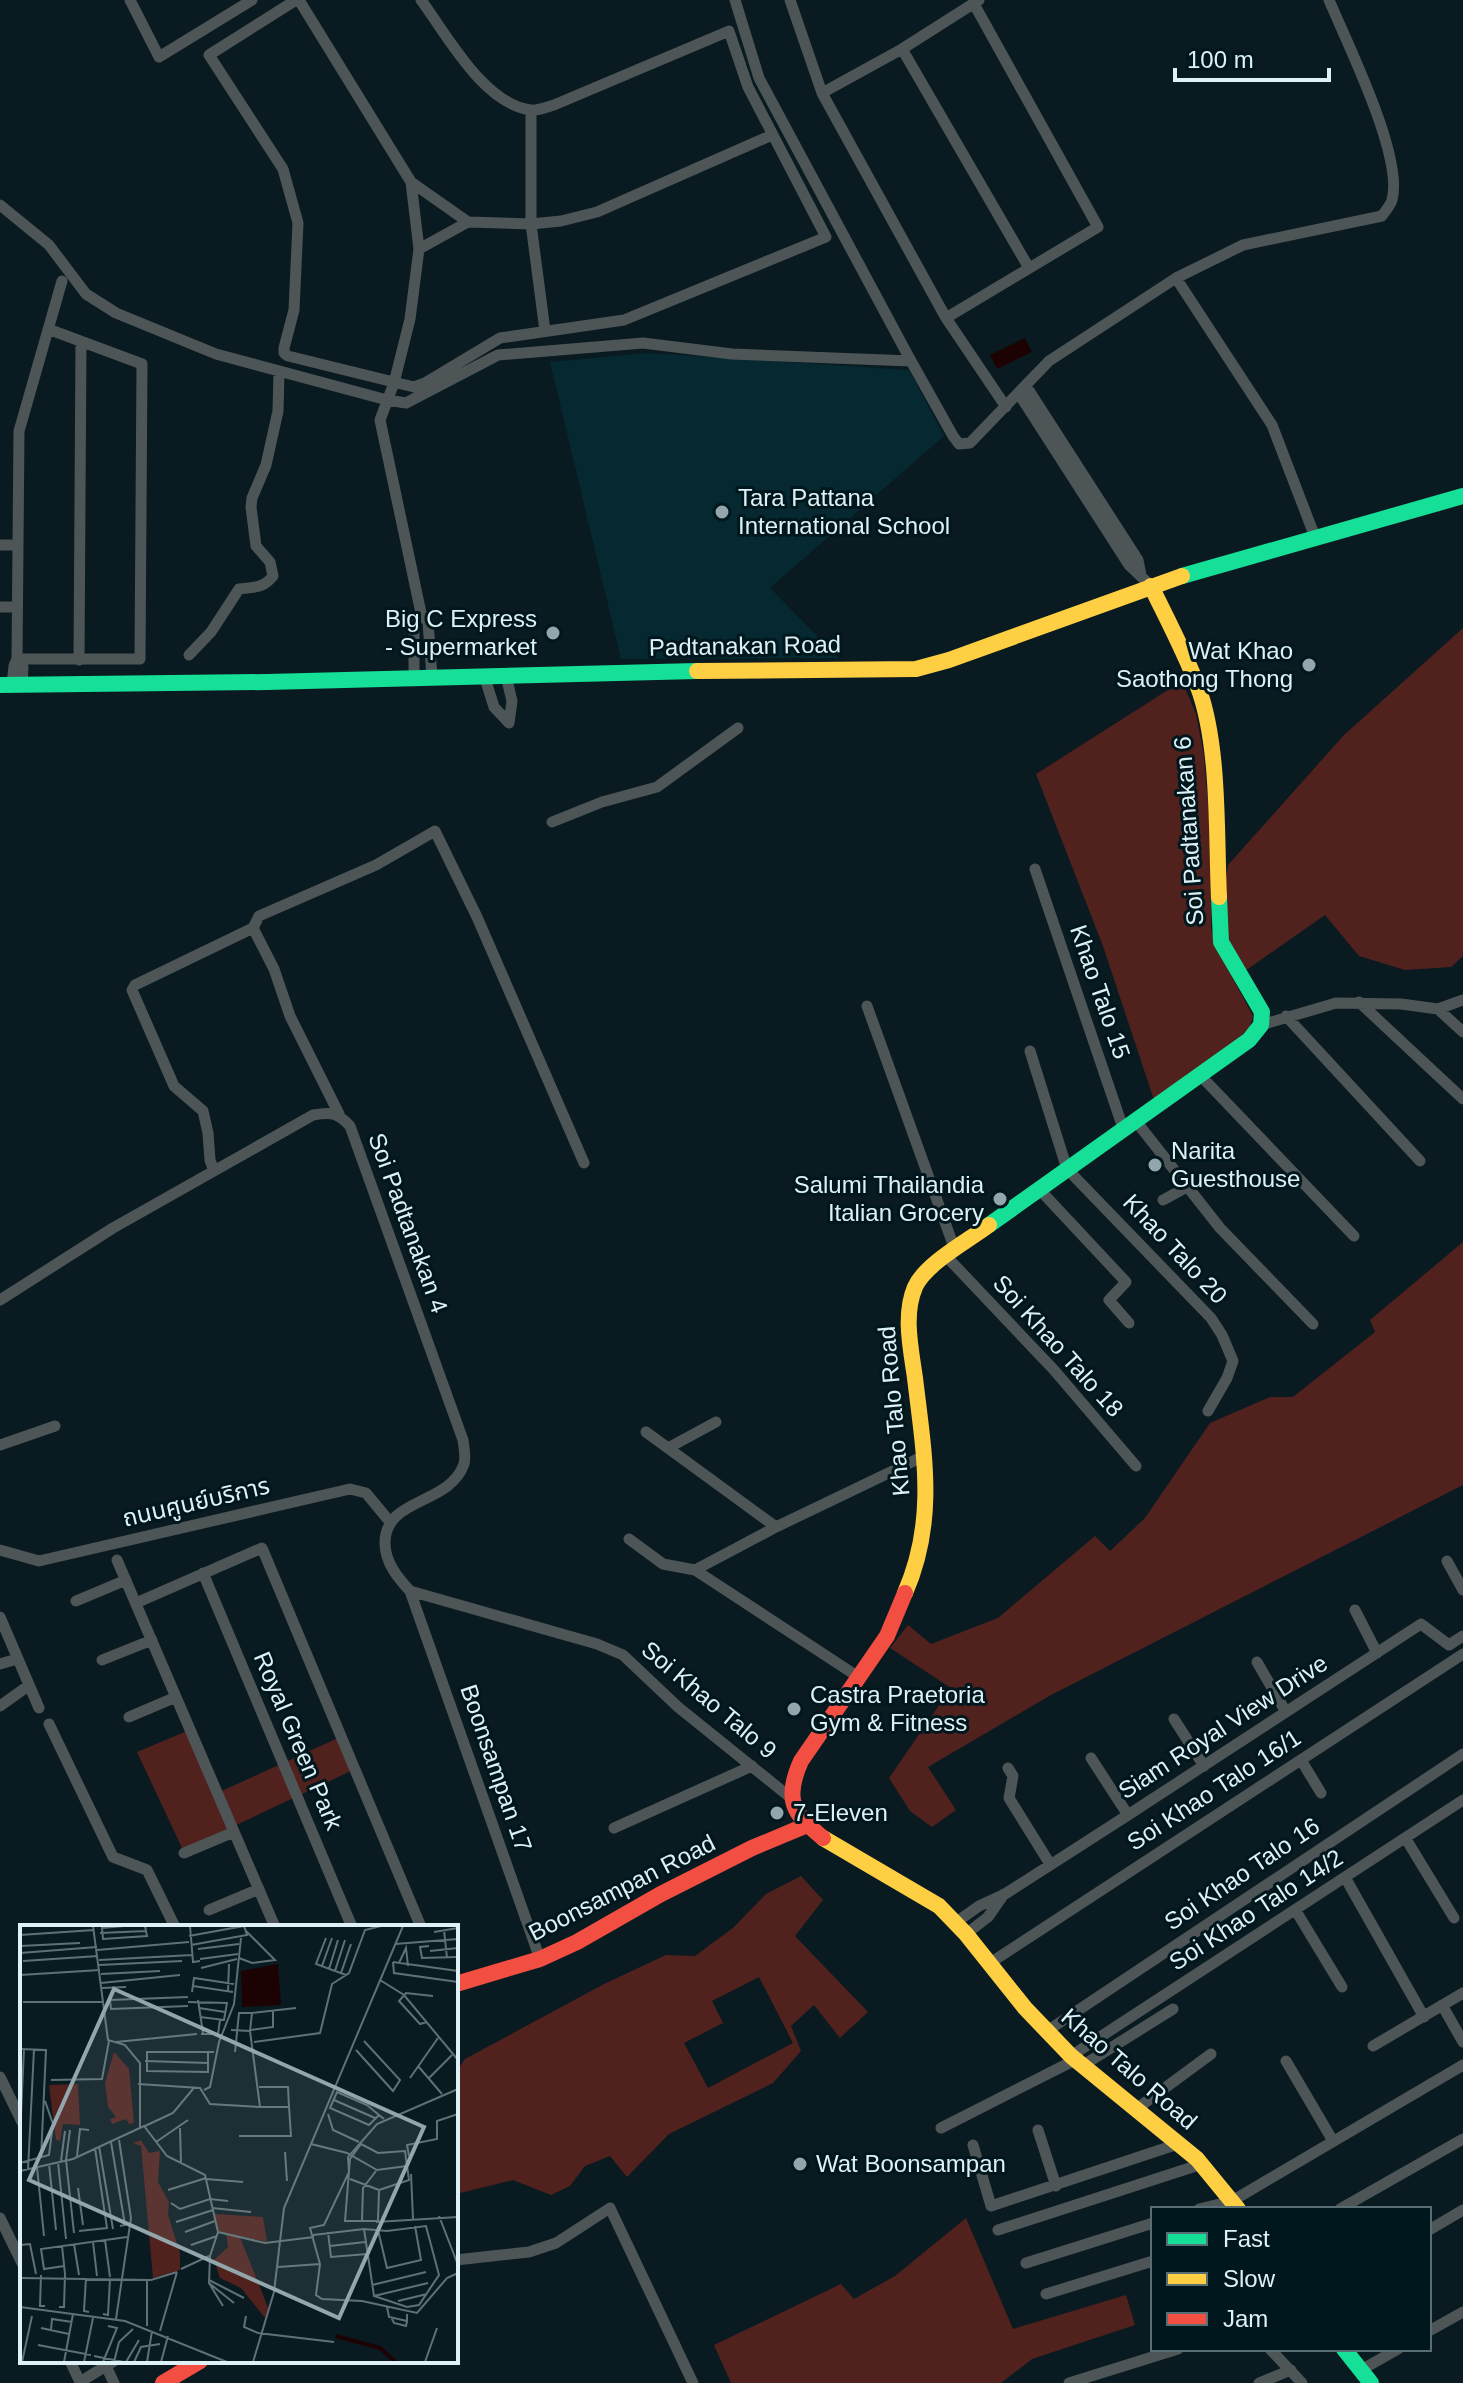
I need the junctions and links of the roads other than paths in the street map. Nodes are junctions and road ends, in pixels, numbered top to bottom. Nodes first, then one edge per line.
1 (130, 0) edge
2 (252, 0) edge
3 (298, 0) edge
4 (421, 0) edge
5 (735, 0) edge
6 (791, 0) edge
7 (1329, 0) edge
8 (976, 2) edge
9 (902, 49) junction
10 (822, 93) junction
11 (531, 110) junction
12 (772, 135) junction
13 (411, 182) junction
14 (0, 205) edge
15 (468, 222) junction
16 (531, 224) junction
17 (419, 249) junction
18 (1029, 268) junction
19 (1176, 278) junction
20 (62, 281) dead end
21 (946, 318) junction
22 (48, 329) junction
23 (545, 331) junction
24 (81, 341) junction
25 (911, 361) junction
26 (279, 373) junction
27 (394, 383) junction
28 (1022, 390) junction
29 (387, 400) junction
30 (1006, 407) junction
31 (1463, 496) edge
32 (1315, 537) junction
33 (0, 545) edge
34 (17, 545) junction
35 (1146, 580) junction
36 (0, 607) edge
37 (17, 607) junction
38 (421, 613) junction
39 (189, 655) dead end
40 (17, 659) junction
41 (79, 660) junction
42 (484, 675) junction
43 (506, 676) junction
44 (432, 677) junction
45 (414, 678) junction
46 (11, 685) edge
47 (738, 728) dead end
48 (552, 822) dead end
49 (1035, 869) dead end
50 (253, 928) junction
51 (1463, 1000) edge
52 (1359, 1002) junction
53 (867, 1006) dead end
54 (1438, 1009) junction
55 (1286, 1016) junction
56 (1261, 1025) junction
57 (1463, 1032) edge
58 (1030, 1051) dead end
59 (1199, 1074) junction
60 (1463, 1099) edge
61 (339, 1114) junction
62 (1129, 1124) junction
63 (1420, 1161) dead end
64 (584, 1163) dead end
65 (1067, 1169) junction
66 (214, 1171) junction
67 (1187, 1187) junction
68 (1040, 1190) junction
69 (1163, 1200) dead end
70 (1354, 1236) dead end
71 (951, 1253) junction
72 (0, 1300) edge
73 (1129, 1323) dead end
74 (1313, 1324) dead end
75 (1208, 1411) dead end
76 (716, 1422) dead end
77 (55, 1426) dead end
78 (646, 1432) dead end
79 (0, 1445) edge
80 (668, 1448) junction
81 (924, 1456) junction
82 (1136, 1466) dead end
83 (390, 1522) junction
84 (776, 1527) junction
85 (629, 1539) dead end
86 (0, 1550) edge
87 (117, 1560) dead end
88 (1447, 1561) dead end
89 (695, 1570) junction
90 (203, 1573) junction
91 (126, 1580) junction
92 (1463, 1590) edge
93 (410, 1591) junction
94 (76, 1601) dead end
95 (136, 1603) junction
96 (1355, 1610) dead end
97 (0, 1617) edge
98 (1463, 1636) edge
99 (152, 1640) junction
100 (1377, 1653) junction
101 (1463, 1654) edge
102 (17, 1659) junction
103 (102, 1660) dead end
104 (1257, 1662) dead end
105 (0, 1664) edge
106 (860, 1678) junction
107 (28, 1686) junction
108 (176, 1697) junction
109 (0, 1706) edge
110 (39, 1708) dead end
111 (1286, 1712) junction
112 (129, 1717) dead end
113 (1174, 1719) dead end
114 (49, 1724) dead end
115 (1463, 1754) edge
116 (1091, 1758) dead end
117 (1301, 1760) junction
118 (752, 1766) junction
119 (1204, 1766) junction
120 (1008, 1768) dead end
121 (1321, 1793) dead end
122 (791, 1798) junction
123 (1463, 1800) edge
124 (1128, 1815) junction
125 (807, 1825) junction
126 (614, 1828) dead end
127 (234, 1832) junction
128 (1406, 1839) junction
129 (184, 1853) dead end
130 (1050, 1864) junction
131 (1346, 1879) junction
132 (259, 1889) junction
133 (209, 1910) dead end
134 (1296, 1911) junction
135 (1454, 1918) dead end
136 (174, 1925) edge
137 (274, 1925) edge
138 (351, 1925) edge
139 (420, 1925) edge
140 (960, 1928) junction
141 (540, 1959) junction
142 (990, 1963) junction
143 (458, 1983) edge
144 (1342, 1987) dead end
145 (1463, 1993) edge
146 (1442, 2005) junction
147 (1173, 2009) dead end
148 (1424, 2017) junction
149 (1047, 2031) junction
150 (1463, 2042) edge
151 (1373, 2046) dead end
152 (1211, 2054) dead end
153 (1076, 2061) junction
154 (1286, 2061) dead end
155 (1463, 2065) edge
156 (0, 2077) edge
157 (1135, 2110) junction
158 (20, 2118) edge
159 (941, 2128) dead end
160 (1038, 2130) dead end
161 (1463, 2139) edge
162 (1333, 2141) junction
163 (1178, 2144) junction
164 (973, 2145) dead end
165 (1202, 2164) junction
166 (1056, 2186) junction
167 (1235, 2205) edge
168 (1344, 2207) edge
169 (1463, 2210) edge
170 (0, 2218) edge
171 (1151, 2224) edge
172 (1431, 2229) edge
173 (998, 2230) dead end
174 (20, 2259) edge
175 (458, 2260) edge
176 (1151, 2262) edge
177 (1026, 2263) dead end
178 (1046, 2294) dead end
179 (1463, 2312) edge
180 (1431, 2330) edge
181 (1172, 2351) edge
182 (1272, 2351) edge
183 (1346, 2351) edge
184 (1396, 2351) edge
185 (71, 2363) edge
186 (197, 2363) edge
187 (110, 2364) edge
188 (1291, 2370) junction
189 (1366, 2376) edge
190 (114, 2383) edge
191 (163, 2383) edge
192 (693, 2383) edge
193 (1069, 2383) edge
194 (1259, 2383) edge
195 (1302, 2383) edge

1 - 2 street
3 - 13 street
3 - 27 street
4 - 11 street
5 - 25 street
6 - 10 street
7 - 19 street
8 - 9 street
8 - 18 street
9 - 10 street
9 - 18 street
10 - 21 street
11 - 12 street
11 - 16 street
12 - 16 street
12 - 23 street
13 - 15 street
13 - 17 street
14 - 26 street
15 - 16 street
15 - 17 street
16 - 23 street
17 - 27 street
18 - 21 street
19 - 28 street
19 - 32 street
20 - 22 street
21 - 30 street
22 - 24 street
22 - 34 street
23 - 27 street
24 - 41 street
24 - 41 street
25 - 29 street
25 - 30 street
26 - 29 street
26 - 39 street
27 - 29 street
28 - 30 street
28 - 35 street
29 - 38 street
31 - 32 street, Padtanakan Road
32 - 35 street, Padtanakan Road
33 - 34 street
34 - 37 street
35 - 43 street, Padtanakan Road
35 - 56 street, Soi Padtanakan 6
36 - 37 street
37 - 40 street
38 - 44 street
38 - 45 street
40 - 41 street
40 - 46 street
42 - 43 street, Padtanakan Road
42 - 43 street
42 - 44 street, Padtanakan Road
44 - 45 street, Padtanakan Road
45 - 46 street, Padtanakan Road
47 - 48 street
49 - 62 street, Khao Talo 15
50 - 61 street
50 - 64 street
50 - 66 street
51 - 54 street
52 - 54 street
52 - 55 street
52 - 60 street
53 - 71 street
54 - 57 street
55 - 56 street
55 - 63 street
56 - 59 street, Khao Talo Road
58 - 65 street
59 - 62 street, Khao Talo Road
59 - 70 street
61 - 66 street, Soi Padtanakan 4
61 - 83 street, Soi Padtanakan 4
62 - 65 street, Khao Talo Road
62 - 67 street, Khao Talo 15
65 - 68 street, Khao Talo Road
65 - 75 street, Khao Talo 20
66 - 72 street, Soi Padtanakan 4
67 - 69 street
67 - 74 street, Khao Talo 15
68 - 71 street, Khao Talo Road
68 - 73 street
71 - 81 street, Khao Talo Road
71 - 82 street, Soi Khao Talo 18
76 - 80 street
77 - 79 street
78 - 80 street
80 - 84 street
81 - 84 street
81 - 106 street, Khao Talo Road
83 - 86 street, ถนนศูนย์บริการ
83 - 93 street
84 - 89 street
85 - 89 street
87 - 91 street
88 - 92 street
89 - 106 street
90 - 95 street
90 - 138 street, Royal Green Park
90 - 139 street
91 - 94 street
91 - 95 street
93 - 118 street, Soi Khao Talo 9
93 - 141 street, Boonsampan 17
95 - 99 street
96 - 100 street
97 - 102 street
98 - 100 street, Siam Royal View Drive
99 - 103 street
99 - 108 street
100 - 111 street, Siam Royal View Drive
101 - 117 street, Soi Khao Talo 16/1
102 - 105 street
102 - 107 street
104 - 111 street
106 - 122 street, Khao Talo Road
107 - 109 street
107 - 110 street
108 - 112 street
108 - 127 street
111 - 119 street, Siam Royal View Drive
113 - 119 street
114 - 136 street
115 - 149 street, Soi Khao Talo 16
116 - 124 street
117 - 121 street
117 - 142 street, Soi Khao Talo 16/1
118 - 122 street, Soi Khao Talo 9
118 - 126 street
119 - 124 street, Siam Royal View Drive
120 - 130 street
122 - 125 street, Khao Talo Road
123 - 128 street, Soi Khao Talo 14/2
124 - 130 street, Siam Royal View Drive
125 - 140 street, Khao Talo Road
125 - 141 street, Boonsampan Road
127 - 129 street
127 - 132 street
128 - 131 street, Soi Khao Talo 14/2
128 - 135 street
130 - 140 street, Siam Royal View Drive
131 - 134 street, Soi Khao Talo 14/2
131 - 148 street
132 - 133 street
132 - 137 street
134 - 144 street
134 - 153 street, Soi Khao Talo 14/2
140 - 142 street, Khao Talo Road
141 - 143 street, Boonsampan Road
142 - 149 street, Khao Talo Road
145 - 146 street
146 - 148 street
146 - 150 street
147 - 153 street
148 - 151 street
149 - 153 street, Khao Talo Road
152 - 157 street
153 - 157 street, Khao Talo Road
153 - 159 street
154 - 162 street
155 - 162 street
156 - 158 street
157 - 163 street, Khao Talo Road
160 - 166 street
161 - 168 street
162 - 167 street
163 - 165 street, Khao Talo Road
163 - 166 street
164 - 166 street
165 - 167 street, Khao Talo Road
165 - 173 street
169 - 172 street
170 - 174 street
171 - 177 street
175 - 192 street
176 - 178 street
179 - 180 street
181 - 193 street
182 - 188 street
183 - 189 street
184 - 189 street
185 - 187 street
186 - 191 street
187 - 190 street
188 - 194 street
188 - 195 street

